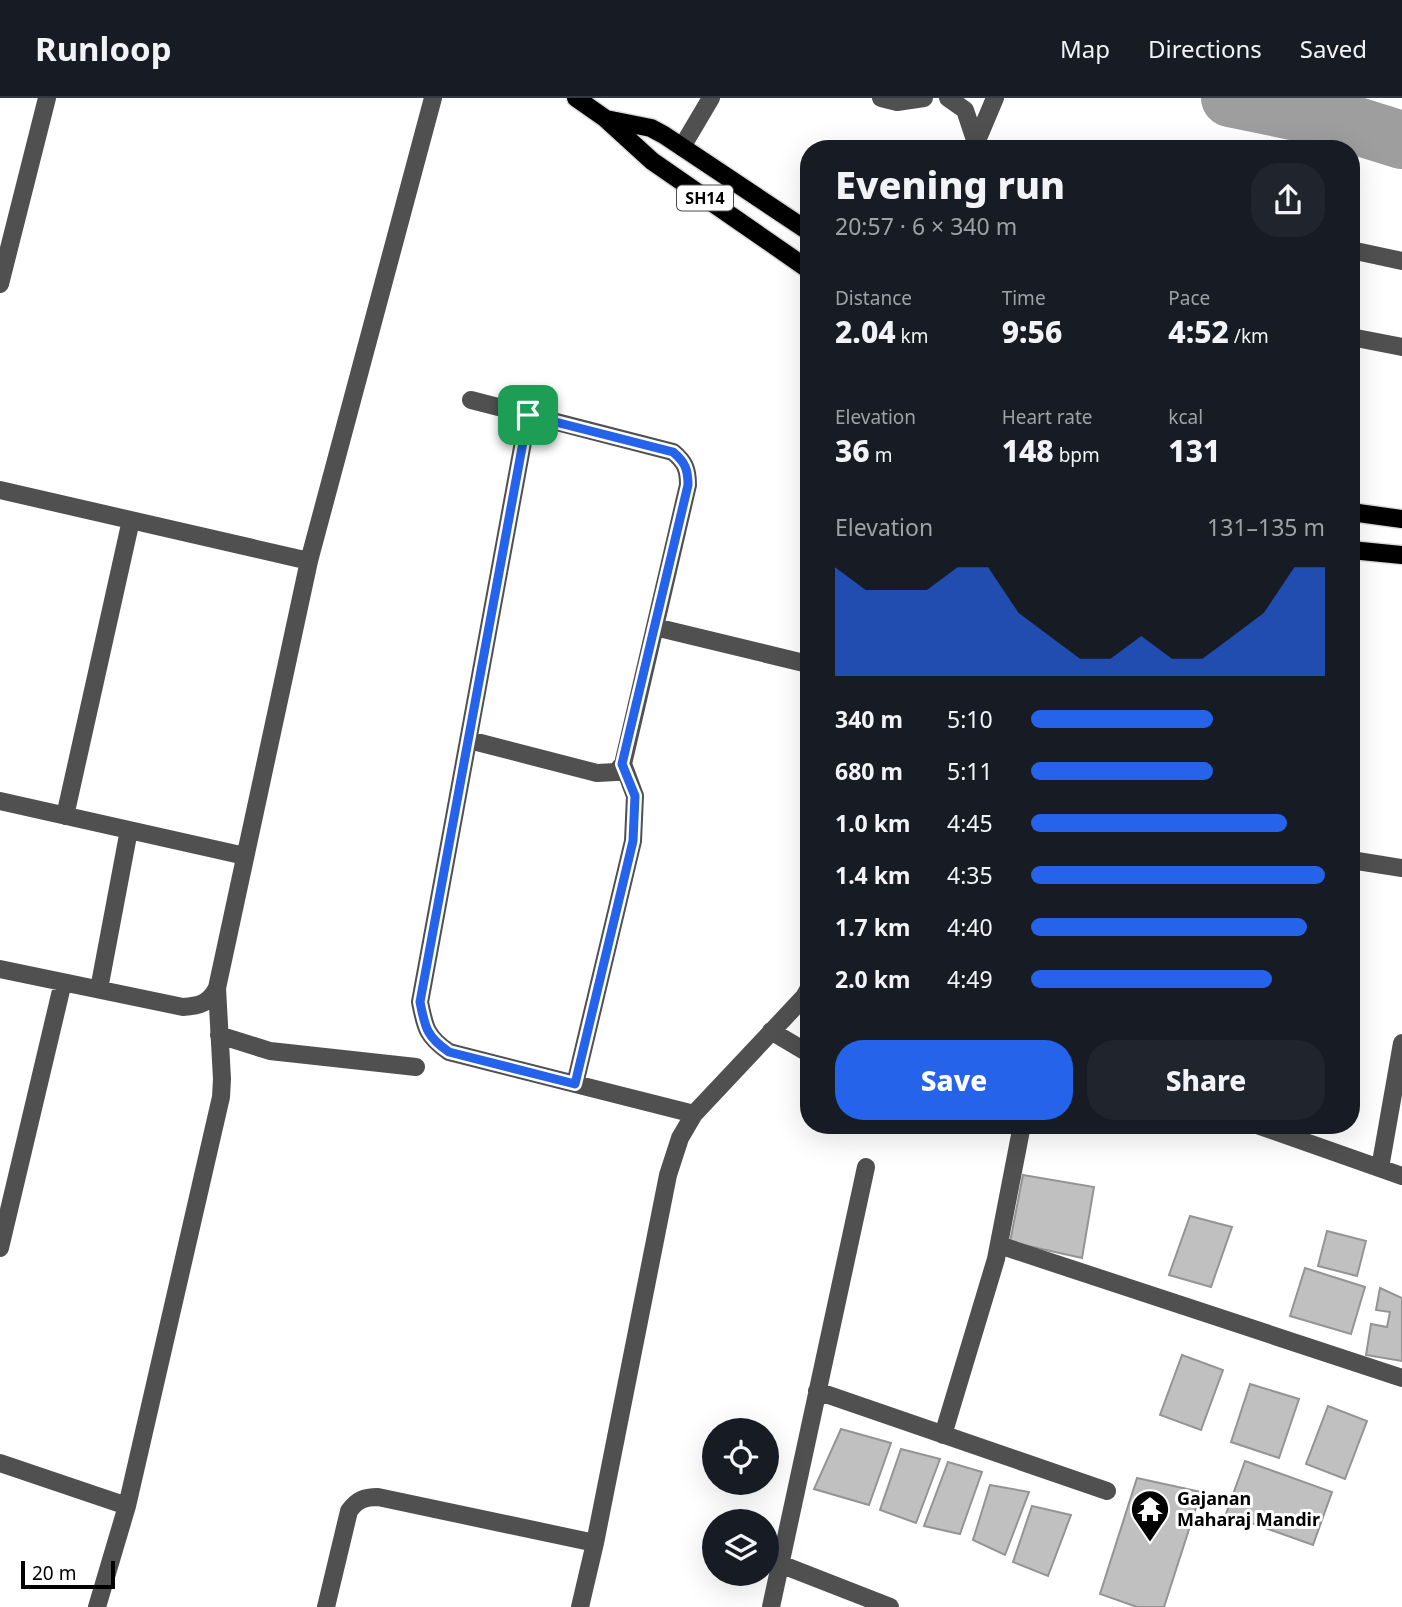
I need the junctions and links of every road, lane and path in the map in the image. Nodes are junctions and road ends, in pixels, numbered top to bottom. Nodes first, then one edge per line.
1 (47, 98) edge
2 (433, 98) edge
3 (576, 98) edge
4 (711, 98) edge
5 (881, 98) edge
6 (924, 98) edge
7 (948, 98) edge
8 (995, 98) edge
9 (606, 119) junction
10 (975, 140) edge
11 (979, 140) edge
12 (682, 147) junction
13 (800, 227) edge
14 (1360, 252) edge
15 (1402, 261) edge
16 (800, 263) edge
17 (0, 284) edge
18 (1360, 339) edge
19 (1402, 348) edge
20 (471, 400) dead end
21 (528, 415) junction
22 (0, 490) edge
23 (1360, 513) edge
24 (1402, 519) edge
25 (131, 520) junction
26 (1360, 551) edge
27 (1402, 555) edge
28 (309, 561) junction
29 (654, 627) junction
30 (800, 662) edge
31 (469, 740) junction
32 (622, 764) junction
33 (0, 801) edge
34 (65, 816) junction
35 (129, 830) junction
36 (245, 856) junction
37 (1360, 861) edge
38 (1402, 867) edge
39 (0, 969) edge
40 (63, 982) junction
41 (217, 988) junction
42 (99, 989) junction
43 (800, 999) edge
44 (771, 1031) junction
45 (219, 1035) junction
46 (1402, 1043) edge
47 (800, 1048) edge
48 (416, 1067) dead end
49 (575, 1084) junction
50 (694, 1114) junction
51 (1020, 1134) edge
52 (1283, 1134) edge
53 (866, 1167) dead end
54 (1380, 1168) junction
55 (1402, 1175) edge
56 (2, 1227) edge
57 (999, 1245) junction
58 (0, 1248) edge
59 (1402, 1378) edge
60 (817, 1391) junction
61 (943, 1434) junction
62 (0, 1463) edge
63 (1107, 1491) dead end
64 (127, 1506) junction
65 (595, 1543) junction
66 (780, 1564) junction
67 (97, 1607) edge
68 (326, 1607) edge
69 (580, 1607) edge
70 (771, 1607) edge
71 (890, 1607) edge

1 - 17 street
2 - 28 street
3 - 9 main road, SH14
4 - 12 street
5 - 6 street
7 - 10 street
8 - 11 street
9 - 12 main road, SH14
9 - 16 main road, SH14
12 - 13 main road, SH14
14 - 15 street
18 - 19 street
20 - 21 street
21 - 29 street
21 - 31 street
22 - 25 street
23 - 24 main road
25 - 28 street
25 - 34 street
26 - 27 main road
28 - 36 street
29 - 30 street
29 - 32 street
31 - 32 street
31 - 49 street
32 - 49 street
33 - 34 street
34 - 35 street
35 - 36 street
35 - 42 street
36 - 41 street
37 - 38 street
39 - 40 street
40 - 42 street
40 - 56 street
41 - 42 street
41 - 45 street
43 - 44 street
44 - 47 street
44 - 50 street
45 - 48 street
45 - 64 street
46 - 54 street
49 - 50 street
50 - 65 street
51 - 57 street
52 - 54 street
53 - 60 street
54 - 55 street
56 - 58 street
57 - 59 street
57 - 61 street
60 - 61 street
60 - 66 street
61 - 63 street
62 - 64 street
64 - 67 street
65 - 68 street
65 - 69 street
66 - 70 street
66 - 71 street

